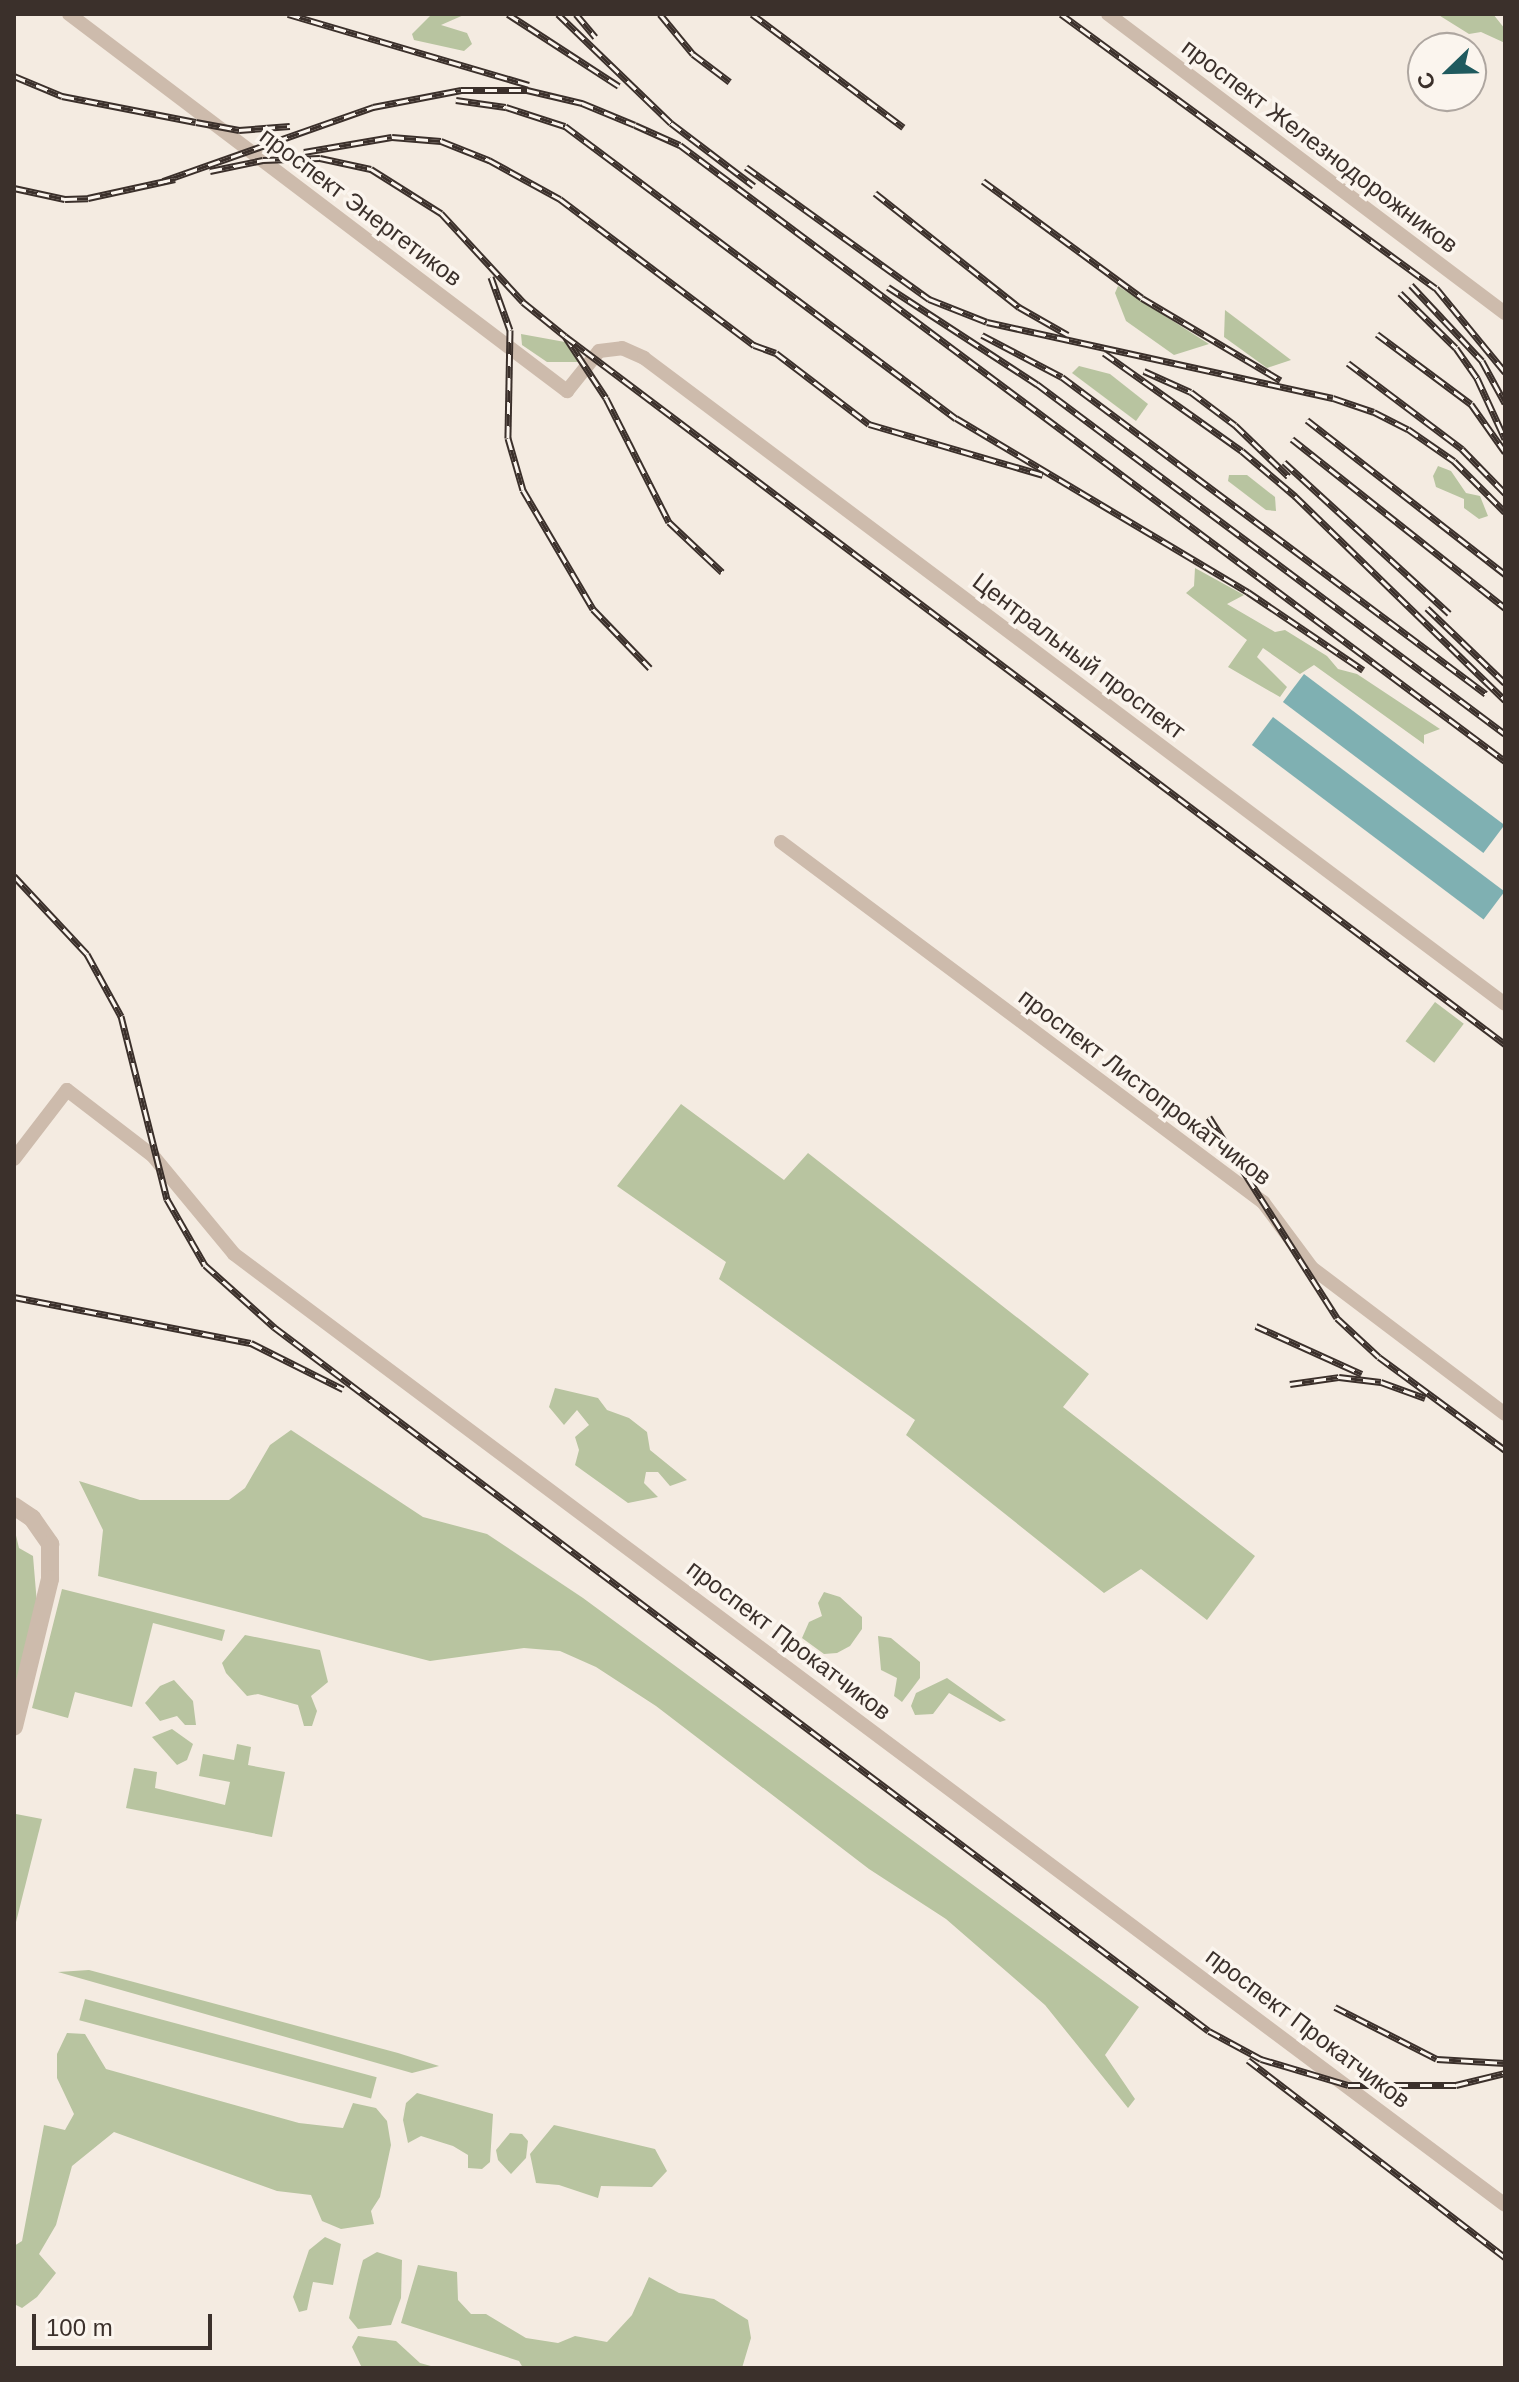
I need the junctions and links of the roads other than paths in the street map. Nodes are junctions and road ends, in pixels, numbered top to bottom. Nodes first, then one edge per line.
1 (69, 14) edge
2 (1108, 14) edge
3 (1505, 313) edge
4 (622, 348) joint
5 (781, 842) dead end
6 (1505, 1004) edge
7 (14, 1159) edge
8 (1505, 1414) edge
9 (14, 1506) edge
10 (14, 1727) edge
11 (1505, 2205) edge

1 - 4 street, проспект Энергетиков
2 - 3 street, проспект Железнодорожников
4 - 6 street, Центральный проспект
5 - 8 street, проспект Листопрокатчиков
7 - 11 street, проспект Прокатчиков
9 - 10 street

